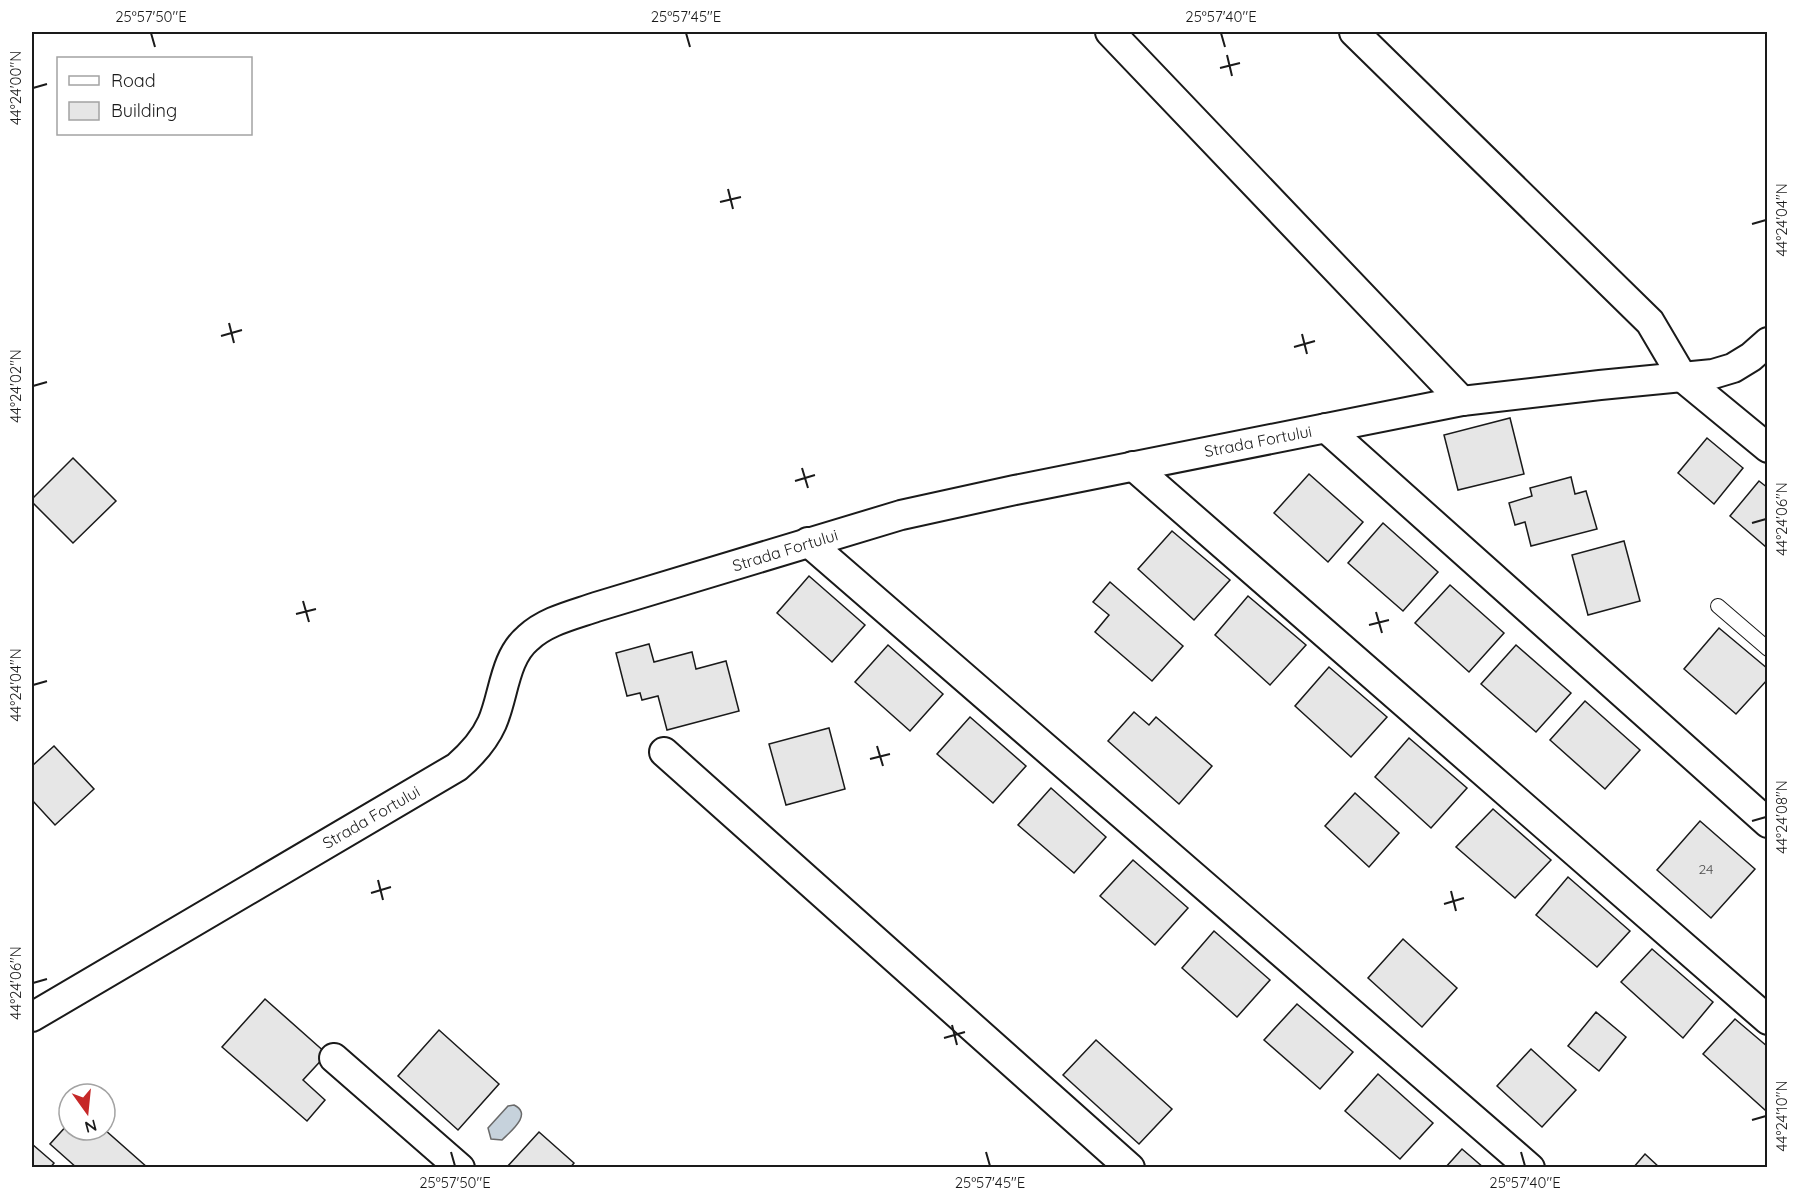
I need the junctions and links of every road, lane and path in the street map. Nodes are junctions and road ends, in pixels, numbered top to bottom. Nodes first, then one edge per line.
1 (1110, 32) edge
2 (1354, 32) edge
3 (1767, 342) edge
4 (1683, 378) junction
5 (1461, 401) junction
6 (1326, 428) junction
7 (1767, 448) edge
8 (1133, 466) junction
9 (808, 542) junction
10 (1718, 606) dead end
11 (1767, 649) edge
12 (664, 752) dead end
13 (1767, 823) edge
14 (32, 1017) edge
15 (1767, 1020) edge
16 (334, 1058) dead end
17 (460, 1167) edge
18 (1130, 1167) edge
19 (1530, 1167) edge

1 - 5 street
2 - 4 street
3 - 4 street, Strada Fortului
4 - 5 street, Strada Fortului
4 - 7 street
5 - 6 street, Strada Fortului
6 - 8 street, Strada Fortului
6 - 13 street
8 - 9 street, Strada Fortului
8 - 15 street
9 - 14 street, Strada Fortului
9 - 19 street
10 - 11 lane
12 - 18 street
16 - 17 street

